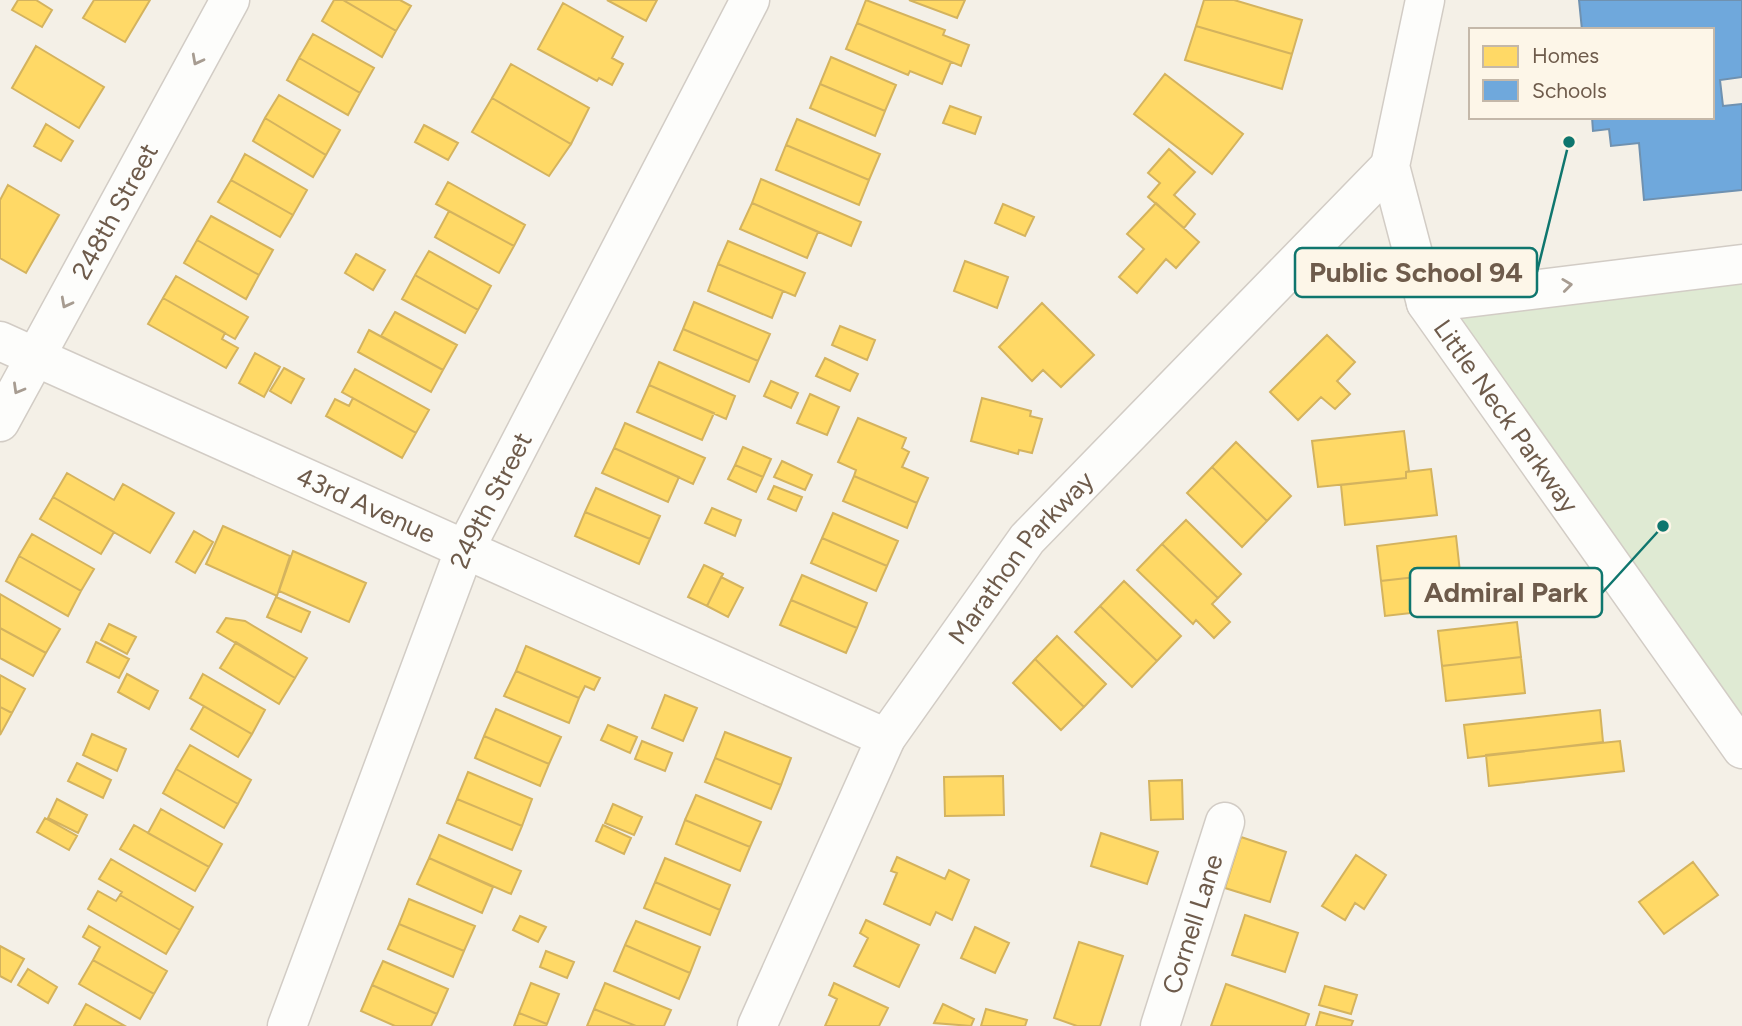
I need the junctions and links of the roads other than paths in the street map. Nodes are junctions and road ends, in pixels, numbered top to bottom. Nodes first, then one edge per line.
1 (230, 0) edge
2 (750, 0) edge
3 (1425, 0) edge
4 (1390, 166) junction
5 (1742, 264) edge
6 (1426, 303) junction
7 (0, 341) edge
8 (37, 357) junction
9 (0, 422) edge
10 (464, 551) junction
11 (886, 738) junction
12 (1742, 749) edge
13 (1225, 822) dead end
14 (287, 1026) edge
15 (757, 1026) edge
16 (1160, 1026) edge

1 -> 8 street, 248th Street
2 - 10 street, 249th Street
3 - 4 street, Little Neck Parkway
4 - 6 street, Little Neck Parkway
4 - 11 street, Marathon Parkway
6 -> 5 street
6 - 12 street, Little Neck Parkway
7 - 8 street, 43rd Avenue
8 -> 9 street, 248th Street
8 - 10 street, 43rd Avenue
10 - 11 street, 43rd Avenue
10 - 14 street, 249th Street
11 - 15 street, Marathon Parkway
13 - 16 street, Cornell Lane

